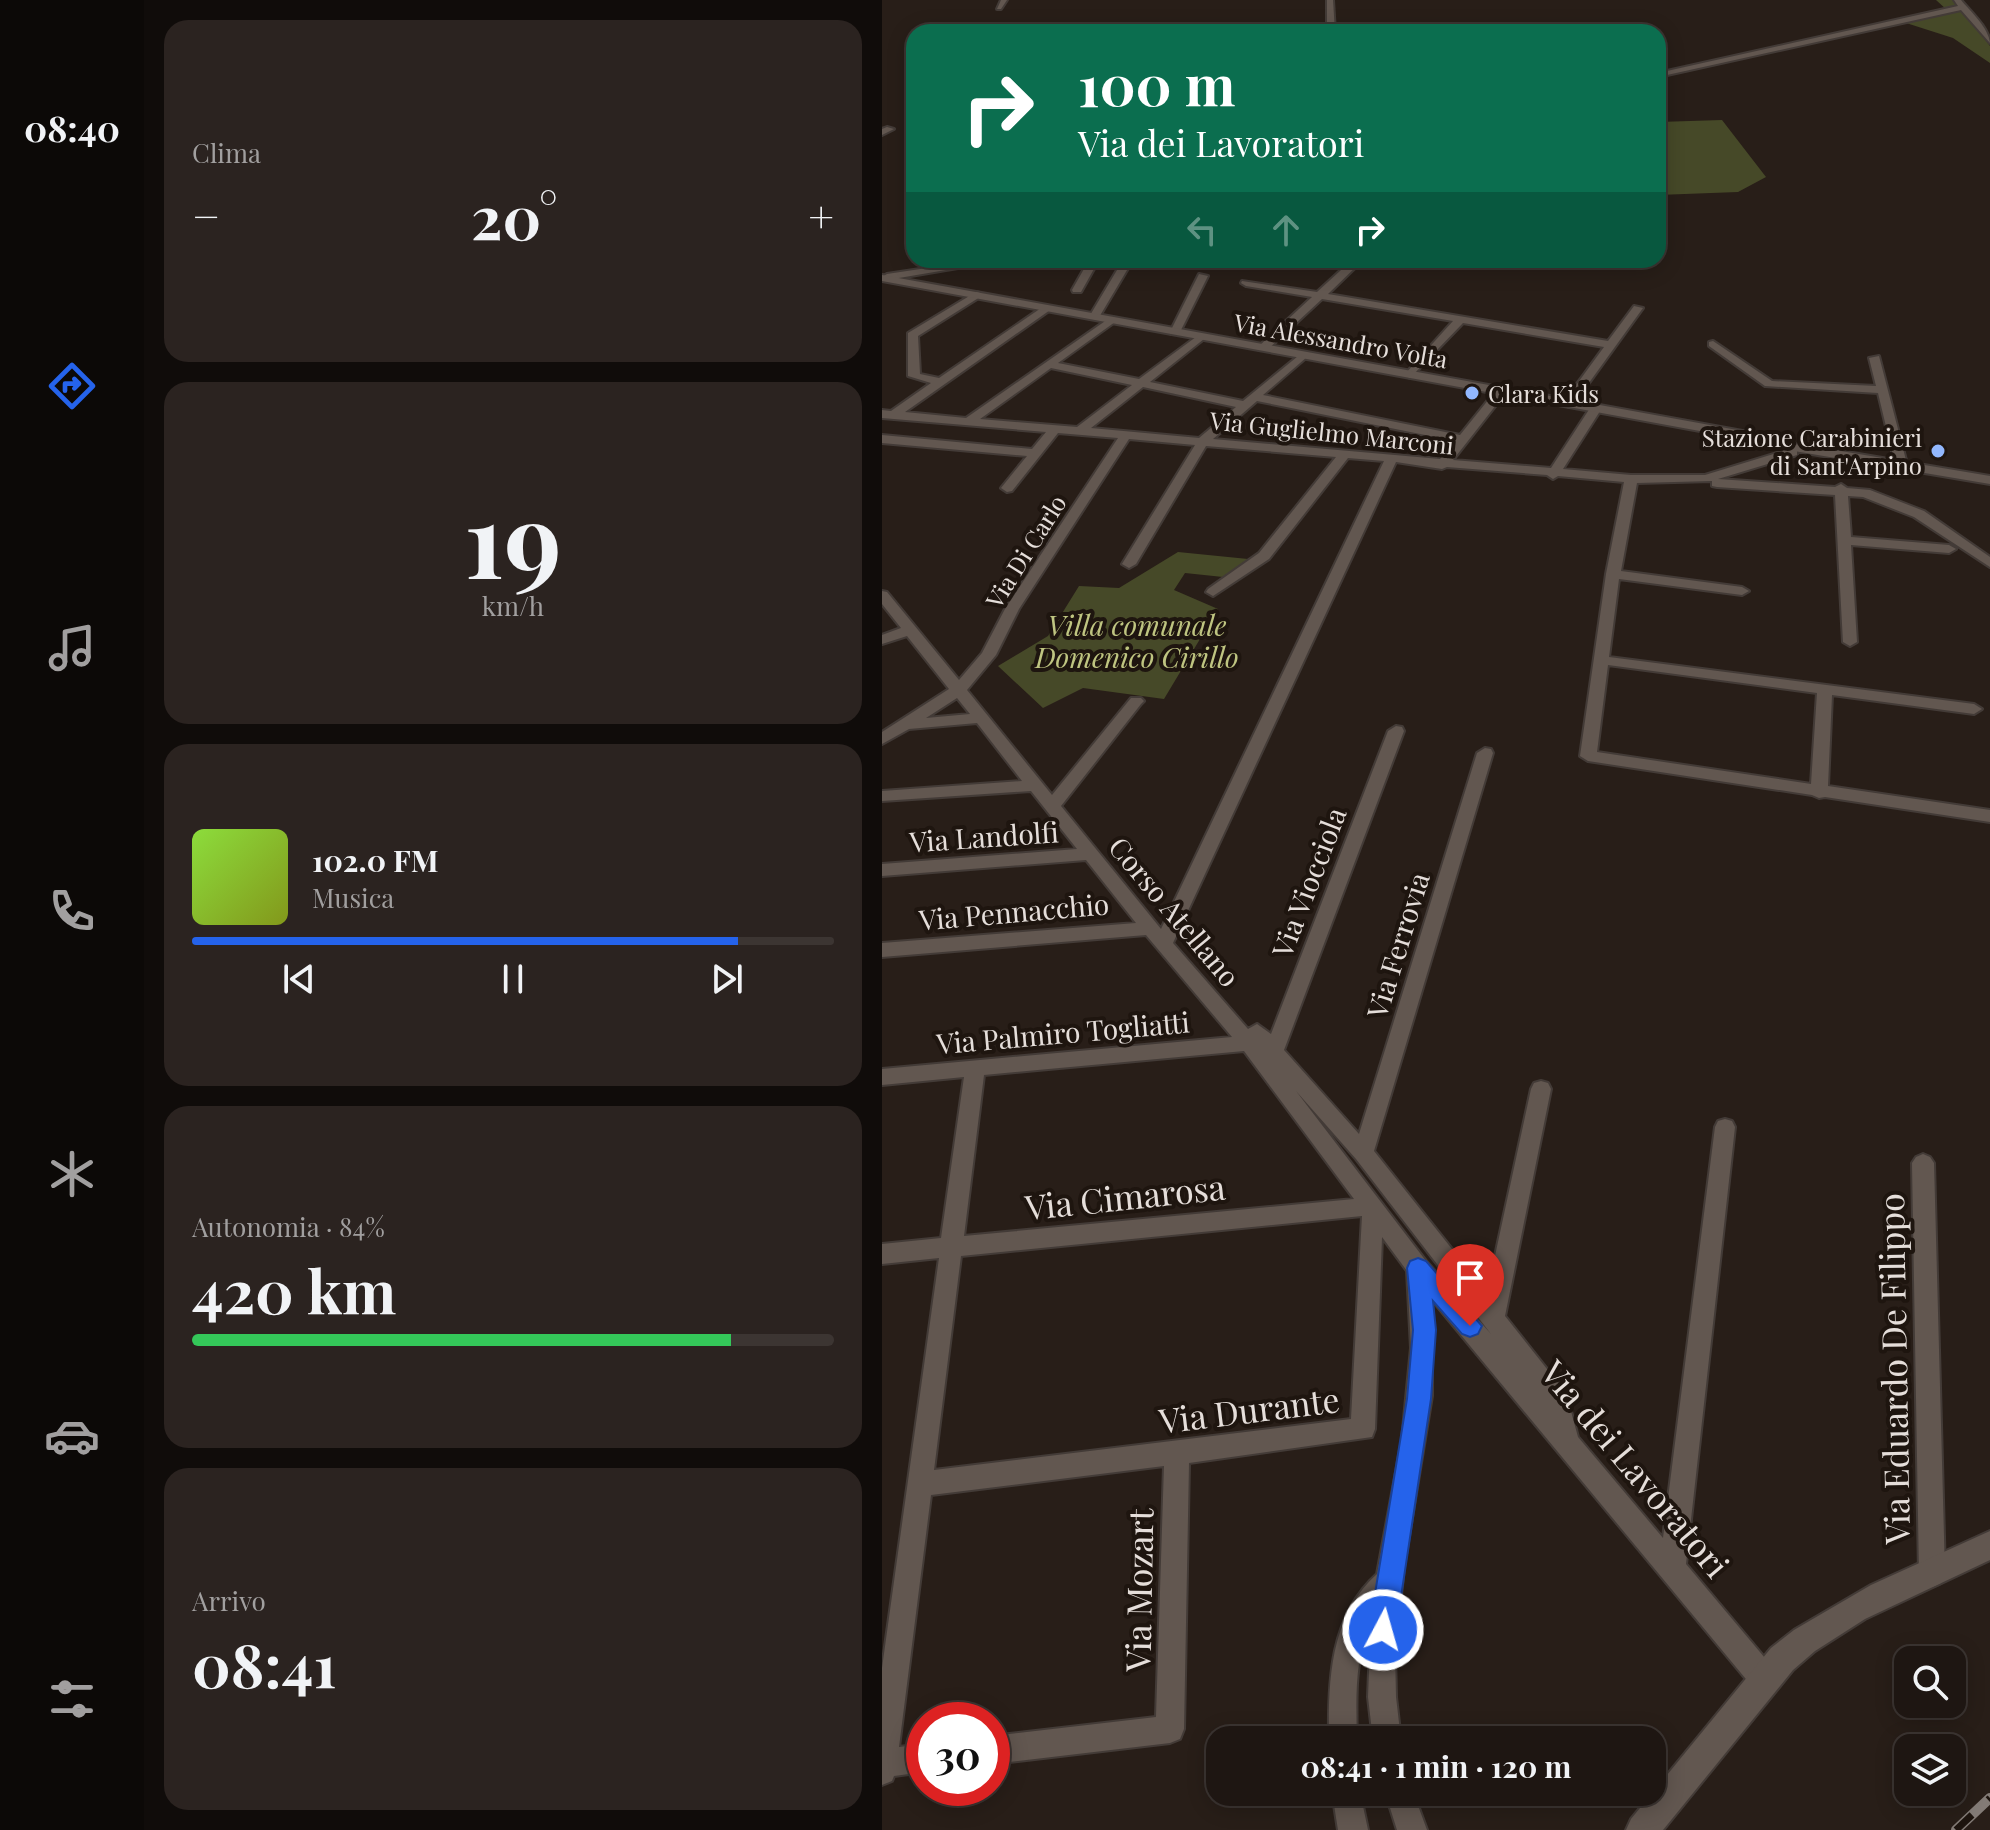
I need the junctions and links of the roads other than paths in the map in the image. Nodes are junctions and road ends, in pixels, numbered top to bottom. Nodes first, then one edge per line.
1 (1004, 0) edge
2 (1330, 0) edge
3 (1960, 3) edge
4 (999, 8) dead end
5 (1331, 24) edge
6 (1990, 41) edge
7 (1666, 73) edge
8 (949, 268) edge
9 (1089, 268) edge
10 (1123, 268) edge
11 (1346, 268) edge
12 (1203, 276) dead end
13 (885, 278) edge
14 (1246, 283) dead end
15 (1077, 290) dead end
16 (976, 295) junction
17 (1320, 296) junction
18 (1048, 308) junction
19 (1638, 308) dead end
20 (1094, 317) junction
21 (1111, 320) junction
22 (1460, 320) junction
23 (1175, 332) junction
24 (1200, 337) junction
25 (1713, 344) dead end
26 (1611, 345) junction
27 (1263, 348) junction
28 (1303, 355) junction
29 (1875, 358) dead end
30 (1049, 364) junction
31 (1410, 375) junction
32 (941, 382) junction
33 (1142, 383) junction
34 (1883, 390) junction
35 (1501, 391) junction
36 (1250, 401) junction
37 (1569, 403) junction
38 (1596, 408) junction
39 (888, 414) edge
40 (969, 421) junction
41 (1055, 429) junction
42 (1080, 431) junction
43 (1126, 435) junction
44 (882, 439) edge
45 (1462, 439) junction
46 (1203, 441) junction
47 (1787, 450) junction
48 (1035, 453) junction
49 (1344, 455) junction
50 (1391, 460) junction
51 (1901, 464) junction
52 (1442, 465) junction
53 (1553, 475) junction
54 (1631, 479) junction
55 (1706, 479) junction
56 (1990, 480) edge
57 (1007, 488) dead end
58 (1841, 488) junction
59 (1843, 540) junction
60 (1949, 549) dead end
61 (1990, 563) edge
62 (1129, 564) dead end
63 (1613, 574) junction
64 (1742, 591) dead end
65 (1213, 592) dead end
66 (882, 595) edge
67 (911, 630) junction
68 (882, 640) edge
69 (1850, 642) dead end
70 (1601, 660) junction
71 (958, 690) junction
72 (1825, 690) junction
73 (1136, 701) dead end
74 (1974, 709) dead end
75 (981, 718) junction
76 (905, 724) junction
77 (882, 725) edge
78 (1396, 731) dead end
79 (882, 739) edge
80 (1485, 753) dead end
81 (1035, 785) junction
82 (1819, 793) junction
83 (882, 796) edge
84 (1052, 806) junction
85 (1990, 816) edge
86 (1091, 854) junction
87 (882, 870) edge
88 (1151, 928) junction
89 (1163, 944) junction
90 (882, 950) edge
91 (1249, 1043) junction
92 (1273, 1054) junction
93 (975, 1068) junction
94 (882, 1077) edge
95 (1541, 1089) dead end
96 (1725, 1127) dead end
97 (1363, 1153) junction
98 (1923, 1163) dead end
99 (1374, 1206) junction
100 (952, 1247) junction
101 (882, 1254) edge
102 (1418, 1268) junction
103 (1493, 1319) junction
104 (1567, 1442) junction
105 (1177, 1452) junction
106 (920, 1484) junction
107 (1990, 1545) edge
108 (1672, 1569) junction
109 (1932, 1574) junction
110 (1388, 1582) junction
111 (1765, 1680) junction
112 (1342, 1726) edge
113 (1386, 1726) edge
114 (1010, 1748) edge
115 (906, 1762) edge
116 (883, 1767) edge
117 (1349, 1806) edge
118 (1404, 1806) edge
119 (1353, 1830) edge
120 (1412, 1830) edge
121 (1642, 1830) edge

1 - 4 street
2 - 5 street
3 - 6 street
3 - 7 street
8 - 13 street
9 - 15 street
10 - 20 street
11 - 17 street
12 - 23 street
13 - 16 street, Via Alessandro Volta
14 - 17 street
16 - 18 street, Via Alessandro Volta
16 - 32 street
17 - 22 street
17 - 27 street
18 - 20 street, Via Alessandro Volta
18 - 32 street
19 - 26 street
20 - 21 street, Via Alessandro Volta
21 - 23 street, Via Alessandro Volta
21 - 30 street
22 - 26 street
22 - 31 street
23 - 24 street, Via Alessandro Volta
24 - 27 street, Via Alessandro Volta
24 - 33 street
25 - 34 street
26 - 37 street
27 - 28 street, Via Alessandro Volta
28 - 31 street, Via Alessandro Volta
28 - 36 street
29 - 34 street
30 - 33 street
30 - 40 street
31 - 35 street, Via Alessandro Volta
32 - 39 street
33 - 36 street
33 - 42 street
34 - 51 street
35 - 37 street, Via Alessandro Volta
35 - 45 street
36 - 45 street
36 - 46 street
37 - 38 street, Via Alessandro Volta
38 - 47 street, Via Alessandro Volta
38 - 53 street
39 - 40 street, Via Guglielmo Marconi
40 - 41 street, Via Guglielmo Marconi
41 - 42 street, Via Guglielmo Marconi
41 - 48 street
42 - 43 street, Via Guglielmo Marconi
43 - 46 street, Via Guglielmo Marconi
43 - 71 street, Via Di Carlo
44 - 48 street
45 - 52 street
46 - 49 street, Via Guglielmo Marconi
46 - 62 street
47 - 51 street, Via Alessandro Volta
47 - 55 street, Via Guglielmo Marconi
48 - 57 street
49 - 50 street, Via Guglielmo Marconi
49 - 65 street
50 - 52 street, Via Guglielmo Marconi
50 - 89 street
51 - 56 street, Via Alessandro Volta
52 - 53 street, Via Guglielmo Marconi
53 - 54 street, Via Guglielmo Marconi
54 - 55 street, Via Guglielmo Marconi
54 - 63 street
55 - 58 street
58 - 59 street
58 - 61 street
59 - 60 street
59 - 69 street
63 - 64 street
63 - 70 street
66 - 67 street, Corso Atellano
67 - 68 street
67 - 71 street, Corso Atellano
70 - 72 street
70 - 82 street
71 - 75 street, Corso Atellano
71 - 76 street, Via Di Carlo
72 - 74 street
72 - 82 street
73 - 84 street
75 - 76 street
75 - 81 street, Corso Atellano
76 - 77 street
76 - 79 street, Via Di Carlo
78 - 92 street, Via Viocciola
80 - 97 street, Via Ferrovia
81 - 83 street
81 - 84 street, Corso Atellano
82 - 85 street
84 - 86 street, Corso Atellano
86 - 87 street, Via Landolfi
86 - 88 street, Corso Atellano
88 - 89 street, Corso Atellano
88 - 90 street, Via Pennacchio
89 - 91 street, Corso Atellano
91 - 92 street
91 - 93 street, Via Palmiro Togliatti
91 - 99 street, Corso Atellano
92 - 97 street
93 - 94 street, Via Palmiro Togliatti
93 - 100 street
95 - 103 street
96 - 108 street
97 - 103 street
98 - 109 street, Via Eduardo De Filippo
99 - 100 street, Via Cimarosa
99 - 102 street, Corso Atellano
99 - 105 street, Via Durante
100 - 101 street, Via Cimarosa
100 - 106 street
102 - 104 street, Via dei Lavoratori
102 - 110 street
103 - 104 street
104 - 108 street, Via dei Lavoratori
105 - 106 street, Via Durante
105 - 114 street, Via Mozart
106 - 116 street
107 - 109 street
108 - 111 street, Via dei Lavoratori
109 - 111 street
110 - 112 street
110 - 113 street
111 - 121 street
115 - 116 street
117 - 119 street
118 - 120 street

